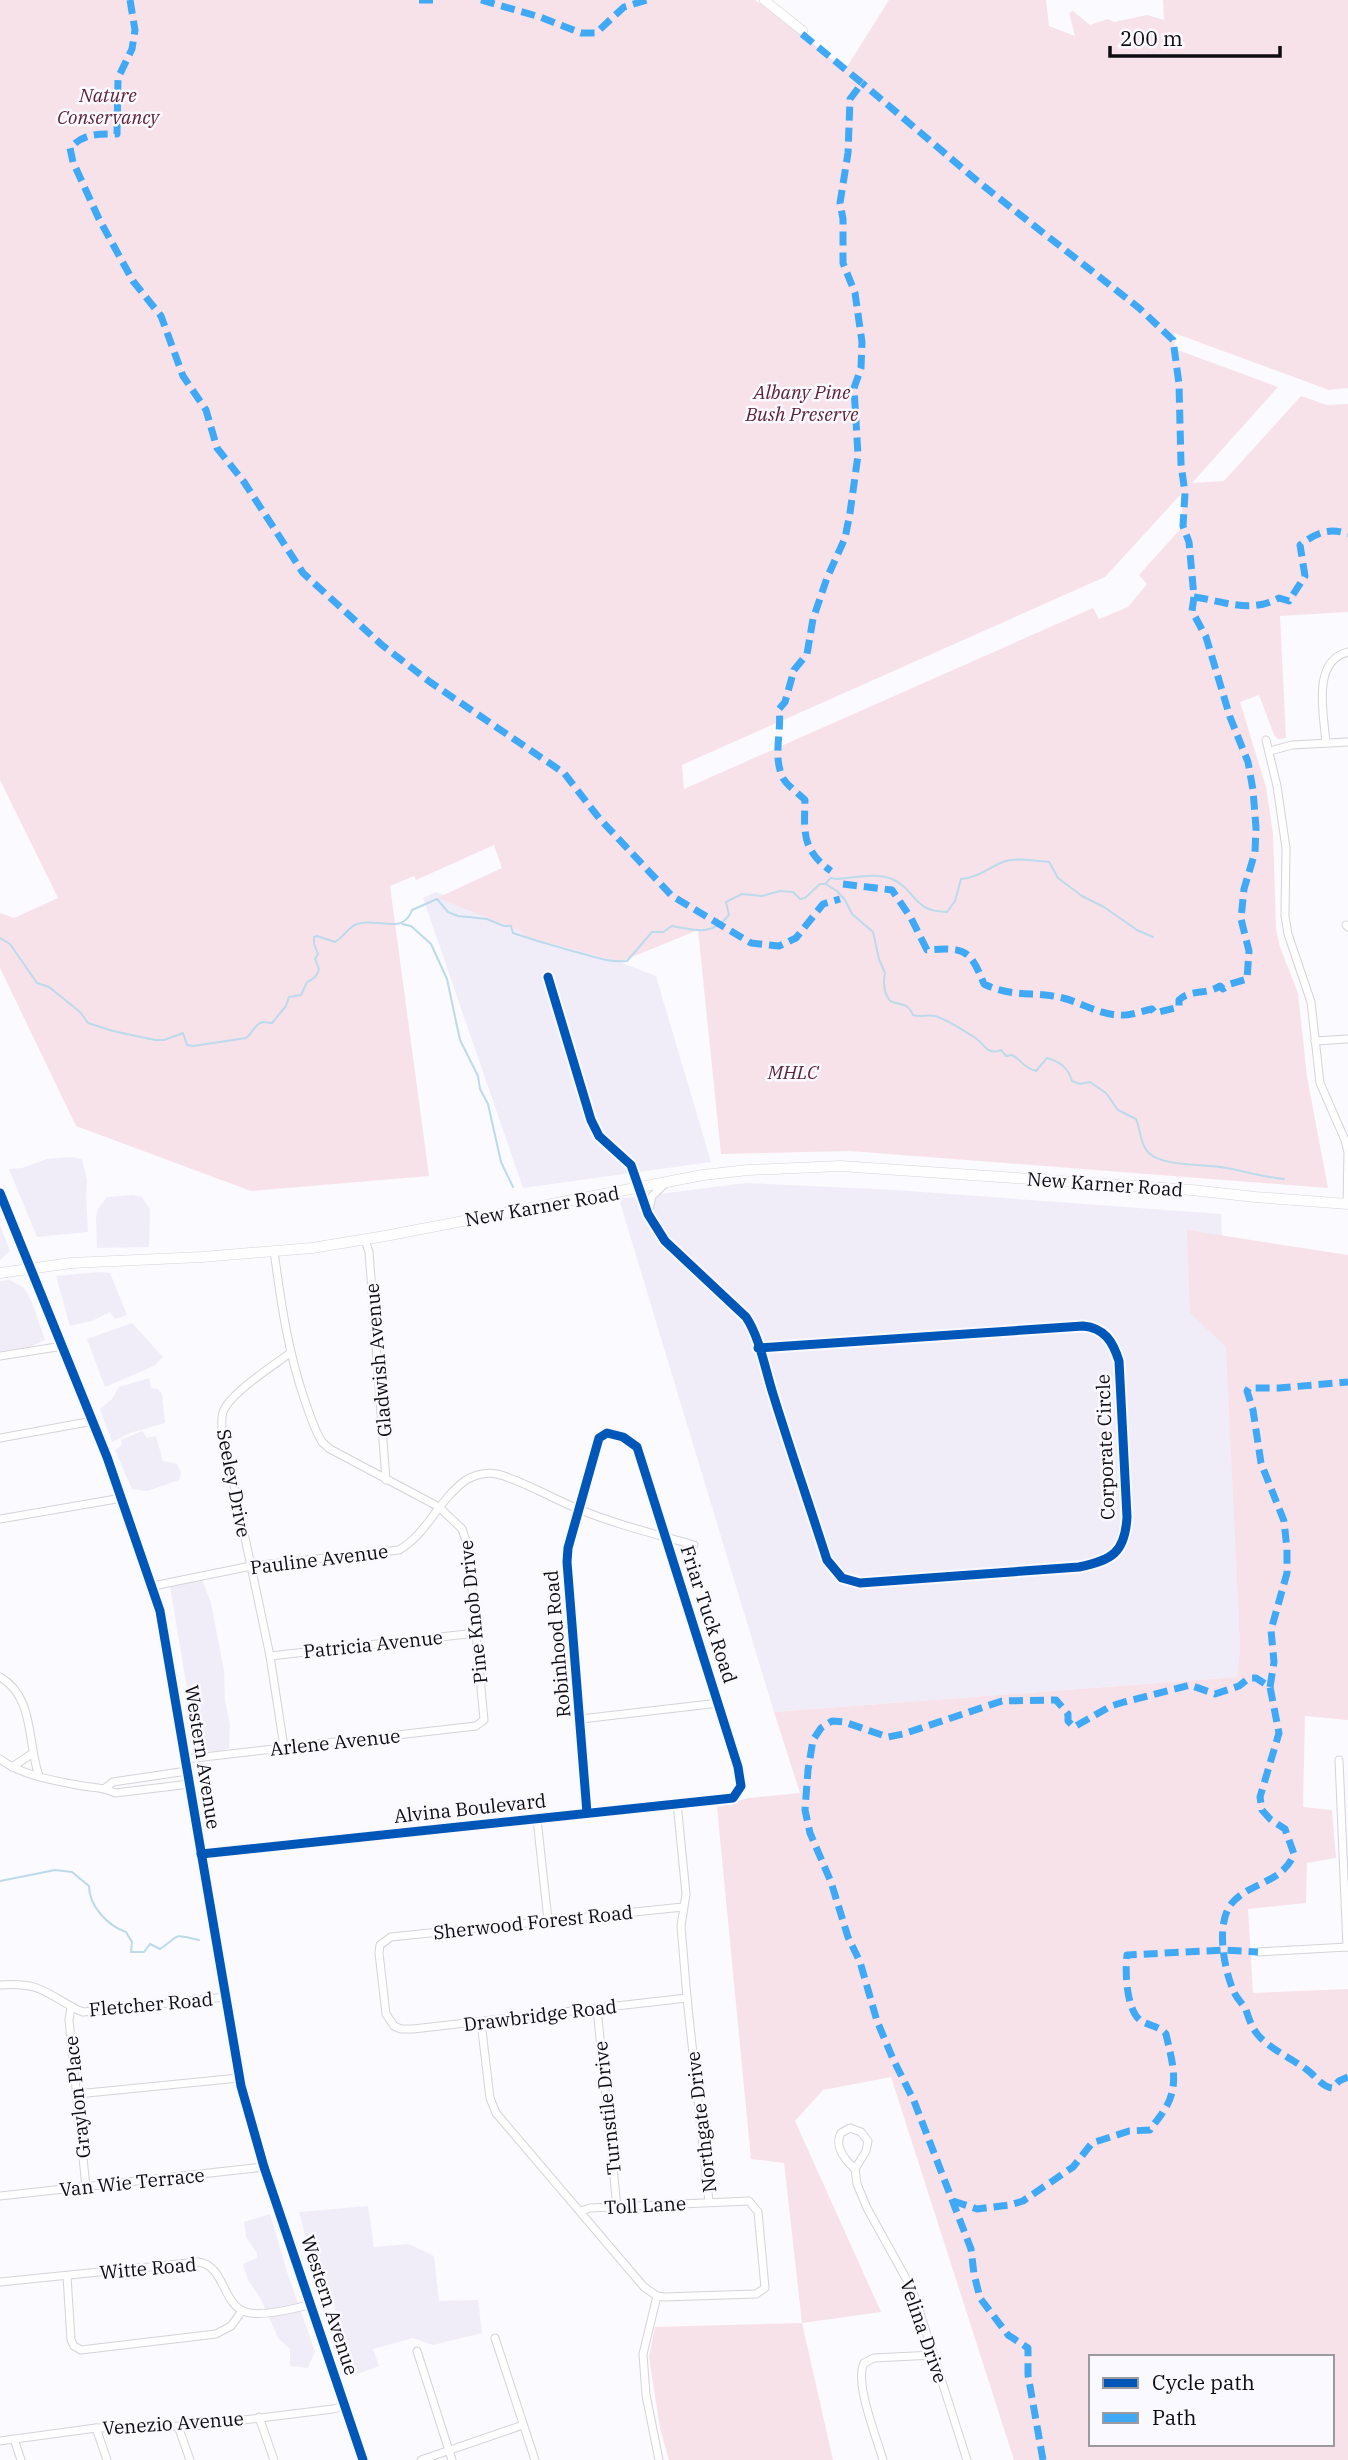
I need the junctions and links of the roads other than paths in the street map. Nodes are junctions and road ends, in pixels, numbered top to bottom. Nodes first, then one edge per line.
1 (764, 0) edge
2 (803, 31) dead end
3 (1348, 652) edge
4 (1266, 740) dead end
5 (1348, 742) edge
6 (1326, 743) junction
7 (1270, 751) junction
8 (548, 977) dead end
9 (1348, 1039) edge
10 (1315, 1041) junction
11 (667, 1182) junction
12 (638, 1188) junction
13 (0, 1193) edge
14 (1347, 1203) edge
15 (648, 1214) junction
16 (365, 1240) junction
17 (274, 1251) junction
18 (30, 1267) junction
19 (0, 1273) edge
20 (63, 1346) junction
21 (758, 1348) junction
22 (290, 1353) junction
23 (0, 1356) edge
24 (93, 1421) junction
25 (0, 1438) edge
26 (637, 1447) joint
27 (386, 1480) junction
28 (122, 1498) junction
29 (439, 1507) junction
30 (579, 1509) junction
31 (0, 1519) edge
32 (666, 1538) junction
33 (694, 1545) dead end
34 (251, 1566) junction
35 (153, 1586) junction
36 (476, 1633) junction
37 (270, 1657) junction
38 (0, 1677) edge
39 (719, 1703) junction
40 (581, 1719) junction
41 (482, 1723) joint
42 (284, 1747) junction
43 (33, 1753) junction
44 (0, 1759) edge
45 (1339, 1760) dead end
46 (187, 1765) junction
47 (12, 1767) junction
48 (39, 1776) junction
49 (190, 1784) junction
50 (105, 1788) junction
51 (739, 1792) joint
52 (677, 1803) junction
53 (587, 1813) junction
54 (537, 1819) junction
55 (201, 1854) junction
56 (682, 1907) junction
57 (548, 1920) junction
58 (1347, 1947) edge
59 (1258, 1952) dead end
60 (0, 1986) edge
61 (225, 1997) junction
62 (687, 1998) junction
63 (71, 2007) junction
64 (597, 2009) junction
65 (481, 2022) junction
66 (394, 2026) joint
67 (239, 2078) junction
68 (77, 2094) junction
69 (264, 2167) junction
70 (855, 2169) junction
71 (86, 2187) junction
72 (0, 2196) edge
73 (709, 2202) junction
74 (617, 2207) junction
75 (581, 2211) junction
76 (67, 2276) junction
77 (0, 2282) edge
78 (657, 2296) junction
79 (312, 2304) junction
80 (242, 2311) junction
81 (495, 2338) dead end
82 (417, 2351) dead end
83 (934, 2355) junction
84 (345, 2406) junction
85 (259, 2417) junction
86 (523, 2425) junction
87 (178, 2426) junction
88 (96, 2428) junction
89 (14, 2439) junction
90 (0, 2441) edge
91 (449, 2450) junction
92 (22, 2460) edge
93 (107, 2460) edge
94 (190, 2460) edge
95 (274, 2460) edge
96 (363, 2460) edge
97 (421, 2460) edge
98 (452, 2460) edge
99 (535, 2460) edge
100 (659, 2460) edge
101 (883, 2460) edge
102 (967, 2460) edge

1 - 2 street
3 - 6 street
4 - 7 street
5 - 6 street
6 - 7 street
7 - 10 street
8 - 12 street, Corporate Circle
9 - 10 street
10 - 14 street
11 - 12 main road, New Karner Road
11 - 14 main road, New Karner Road
11 - 15 street
12 - 15 street, Corporate Circle
12 - 16 main road, New Karner Road
13 - 18 main road, Western Avenue
15 - 21 street, Corporate Circle
16 - 17 main road, New Karner Road
16 - 27 street, Gladwish Avenue
17 - 18 main road, New Karner Road
17 - 22 street, Pine Knob Drive
18 - 19 main road, New Karner Road
18 - 20 main road, Western Avenue
20 - 23 street
20 - 24 main road, Western Avenue
21 - 21 street, Corporate Circle
22 - 27 street, Pine Knob Drive
22 - 34 street, Seeley Drive
24 - 25 street
24 - 28 main road, Western Avenue
26 - 30 street, Robinhood Road
26 - 32 street, Friar Tuck Road
27 - 29 street, Pine Knob Drive
28 - 31 street
28 - 35 main road, Western Avenue
29 - 30 street, Pauline Avenue
29 - 34 street, Pauline Avenue
29 - 36 street, Pine Knob Drive
30 - 32 street, Pauline Avenue
30 - 40 street, Robinhood Road
32 - 33 street, Pauline Avenue
32 - 39 street, Friar Tuck Road
34 - 35 street, Pauline Avenue
34 - 37 street, Seeley Drive
35 - 46 main road, Western Avenue
36 - 37 street, Patricia Avenue
36 - 41 street, Pine Knob Drive
37 - 42 street, Seeley Drive
38 - 43 street
39 - 40 street
39 - 51 street, Friar Tuck Road
40 - 53 street, Robinhood Road
41 - 42 street, Arlene Avenue
42 - 46 street, Arlene Avenue
43 - 47 street
43 - 48 street
44 - 47 street
45 - 58 street
46 - 49 main road, Western Avenue
46 - 50 street, Arlene Avenue
47 - 48 street
48 - 50 street
49 - 50 street
49 - 55 main road, Western Avenue
51 - 52 street, Alvina Boulevard
52 - 53 street, Alvina Boulevard
52 - 56 street, Northgate Drive
53 - 54 street, Alvina Boulevard
54 - 55 street, Alvina Boulevard
54 - 57 street
55 - 61 main road, Western Avenue
56 - 57 street, Sherwood Forest Road
56 - 62 street, Northgate Drive
57 - 66 street, Sherwood Forest Road
58 - 59 street
60 - 63 street, Fletcher Road
61 - 63 street, Fletcher Road
61 - 67 main road, Western Avenue
62 - 64 street, Drawbridge Road
62 - 73 street, Northgate Drive
63 - 68 street, Graylon Place
64 - 65 street, Drawbridge Road
64 - 74 street, Turnstile Drive
65 - 66 street, Drawbridge Road
65 - 75 street
67 - 68 street
67 - 69 main road, Western Avenue
68 - 71 street, Graylon Place
69 - 71 street, Van Wie Terrace
69 - 79 main road, Western Avenue
70 - 70 street, Velina Drive
70 - 83 street, Velina Drive
71 - 72 street, Van Wie Terrace
73 - 74 street, Toll Lane
73 - 78 street, Northgate Drive
74 - 75 street, Toll Lane
75 - 78 street
76 - 77 street, Witte Road
76 - 80 street, Witte Road
76 - 80 street
78 - 100 street
79 - 80 street
79 - 84 main road, Western Avenue
81 - 86 street
82 - 91 street
83 - 101 street
83 - 102 street, Velina Drive
84 - 85 street, Venezio Avenue
84 - 96 main road, Western Avenue
85 - 87 street, Venezio Avenue
85 - 95 street
86 - 91 street
86 - 99 street
87 - 88 street, Venezio Avenue
87 - 94 street
88 - 89 street, Venezio Avenue
88 - 93 street
89 - 90 street, Venezio Avenue
89 - 92 street
91 - 97 street
91 - 98 street

